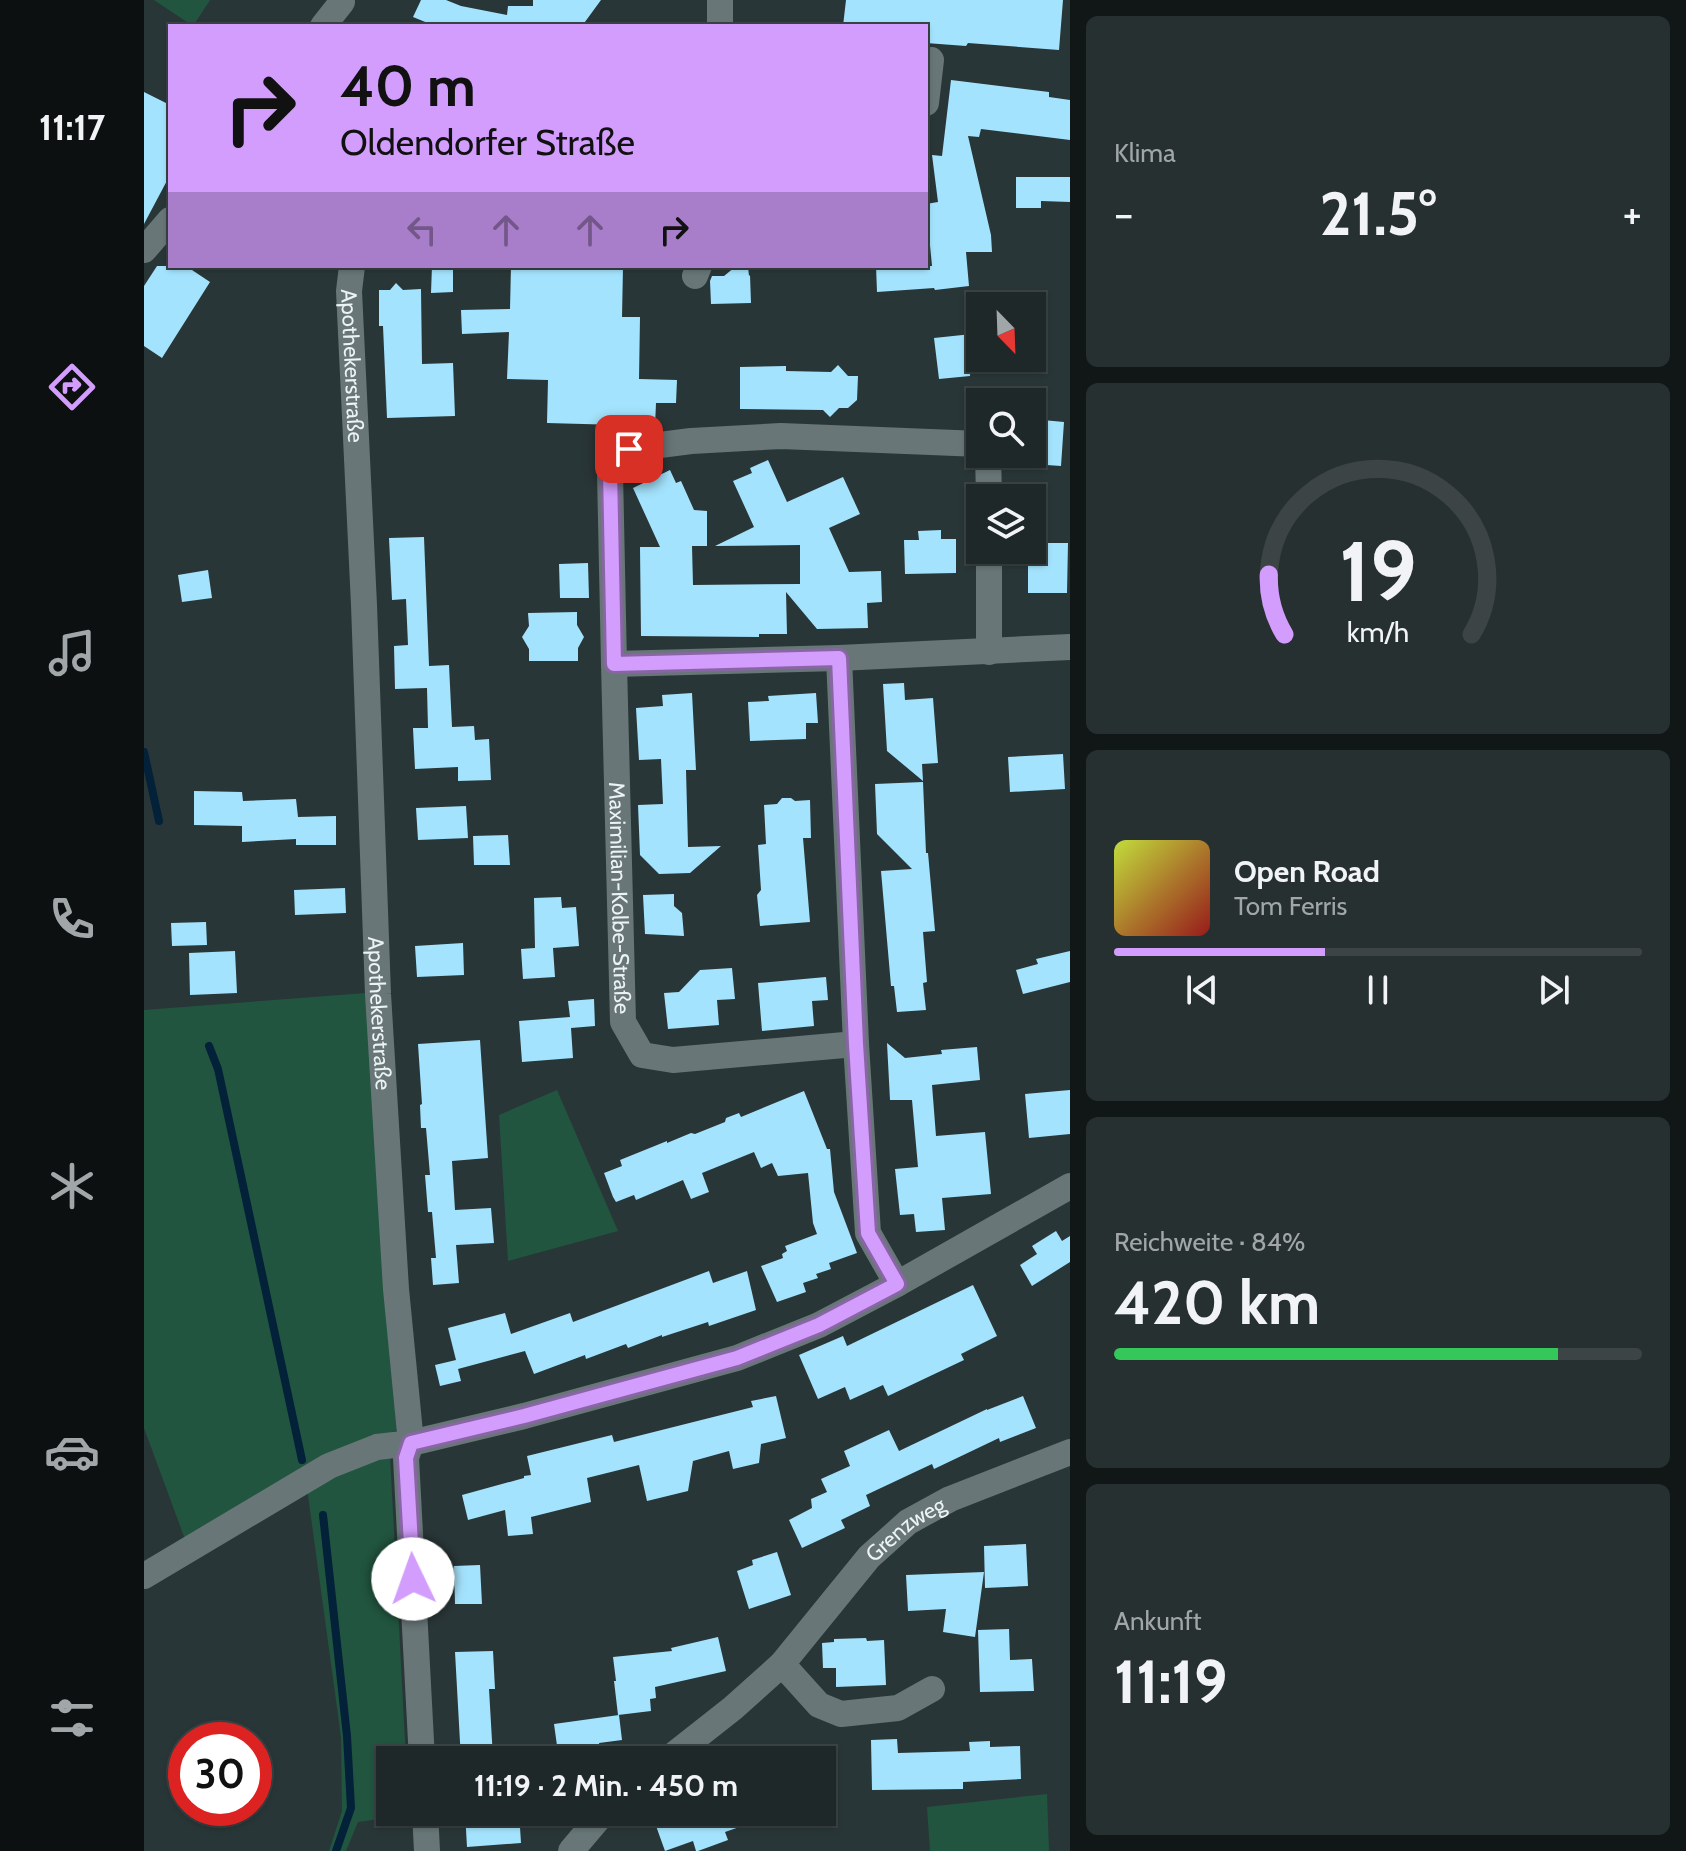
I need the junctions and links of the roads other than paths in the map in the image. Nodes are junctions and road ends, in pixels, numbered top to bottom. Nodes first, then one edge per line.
1 (720, 0) edge
2 (342, 2) dead end
3 (325, 24) edge
4 (720, 24) edge
5 (931, 60) dead end
6 (928, 86) edge
7 (352, 268) edge
8 (966, 443) edge
9 (989, 564) edge
10 (1070, 647) edge
11 (989, 652) junction
12 (839, 658) junction
13 (614, 664) junction
14 (856, 1044) junction
15 (1070, 1186) edge
16 (897, 1284) junction
17 (411, 1443) junction
18 (1070, 1452) edge
19 (144, 1576) edge
20 (782, 1664) junction
21 (932, 1689) dead end
22 (421, 1746) edge
23 (685, 1746) edge
24 (426, 1826) edge
25 (592, 1826) edge
26 (427, 1851) edge
27 (571, 1851) edge

1 - 4 street
2 - 3 street
5 - 6 street
7 - 17 street, Apothekerstraße
8 - 13 street, Maximilian-Kolbe-Straße
9 - 11 street
10 - 11 street
11 - 12 street
12 - 13 street
12 - 14 street
13 - 14 street, Maximilian-Kolbe-Straße
14 - 16 street
15 - 16 street
16 - 17 street
17 - 19 street
17 - 22 street, Apothekerstraße
18 - 20 street, Grenzweg
20 - 21 street
20 - 23 street, Grenzweg
24 - 26 street
25 - 27 street

